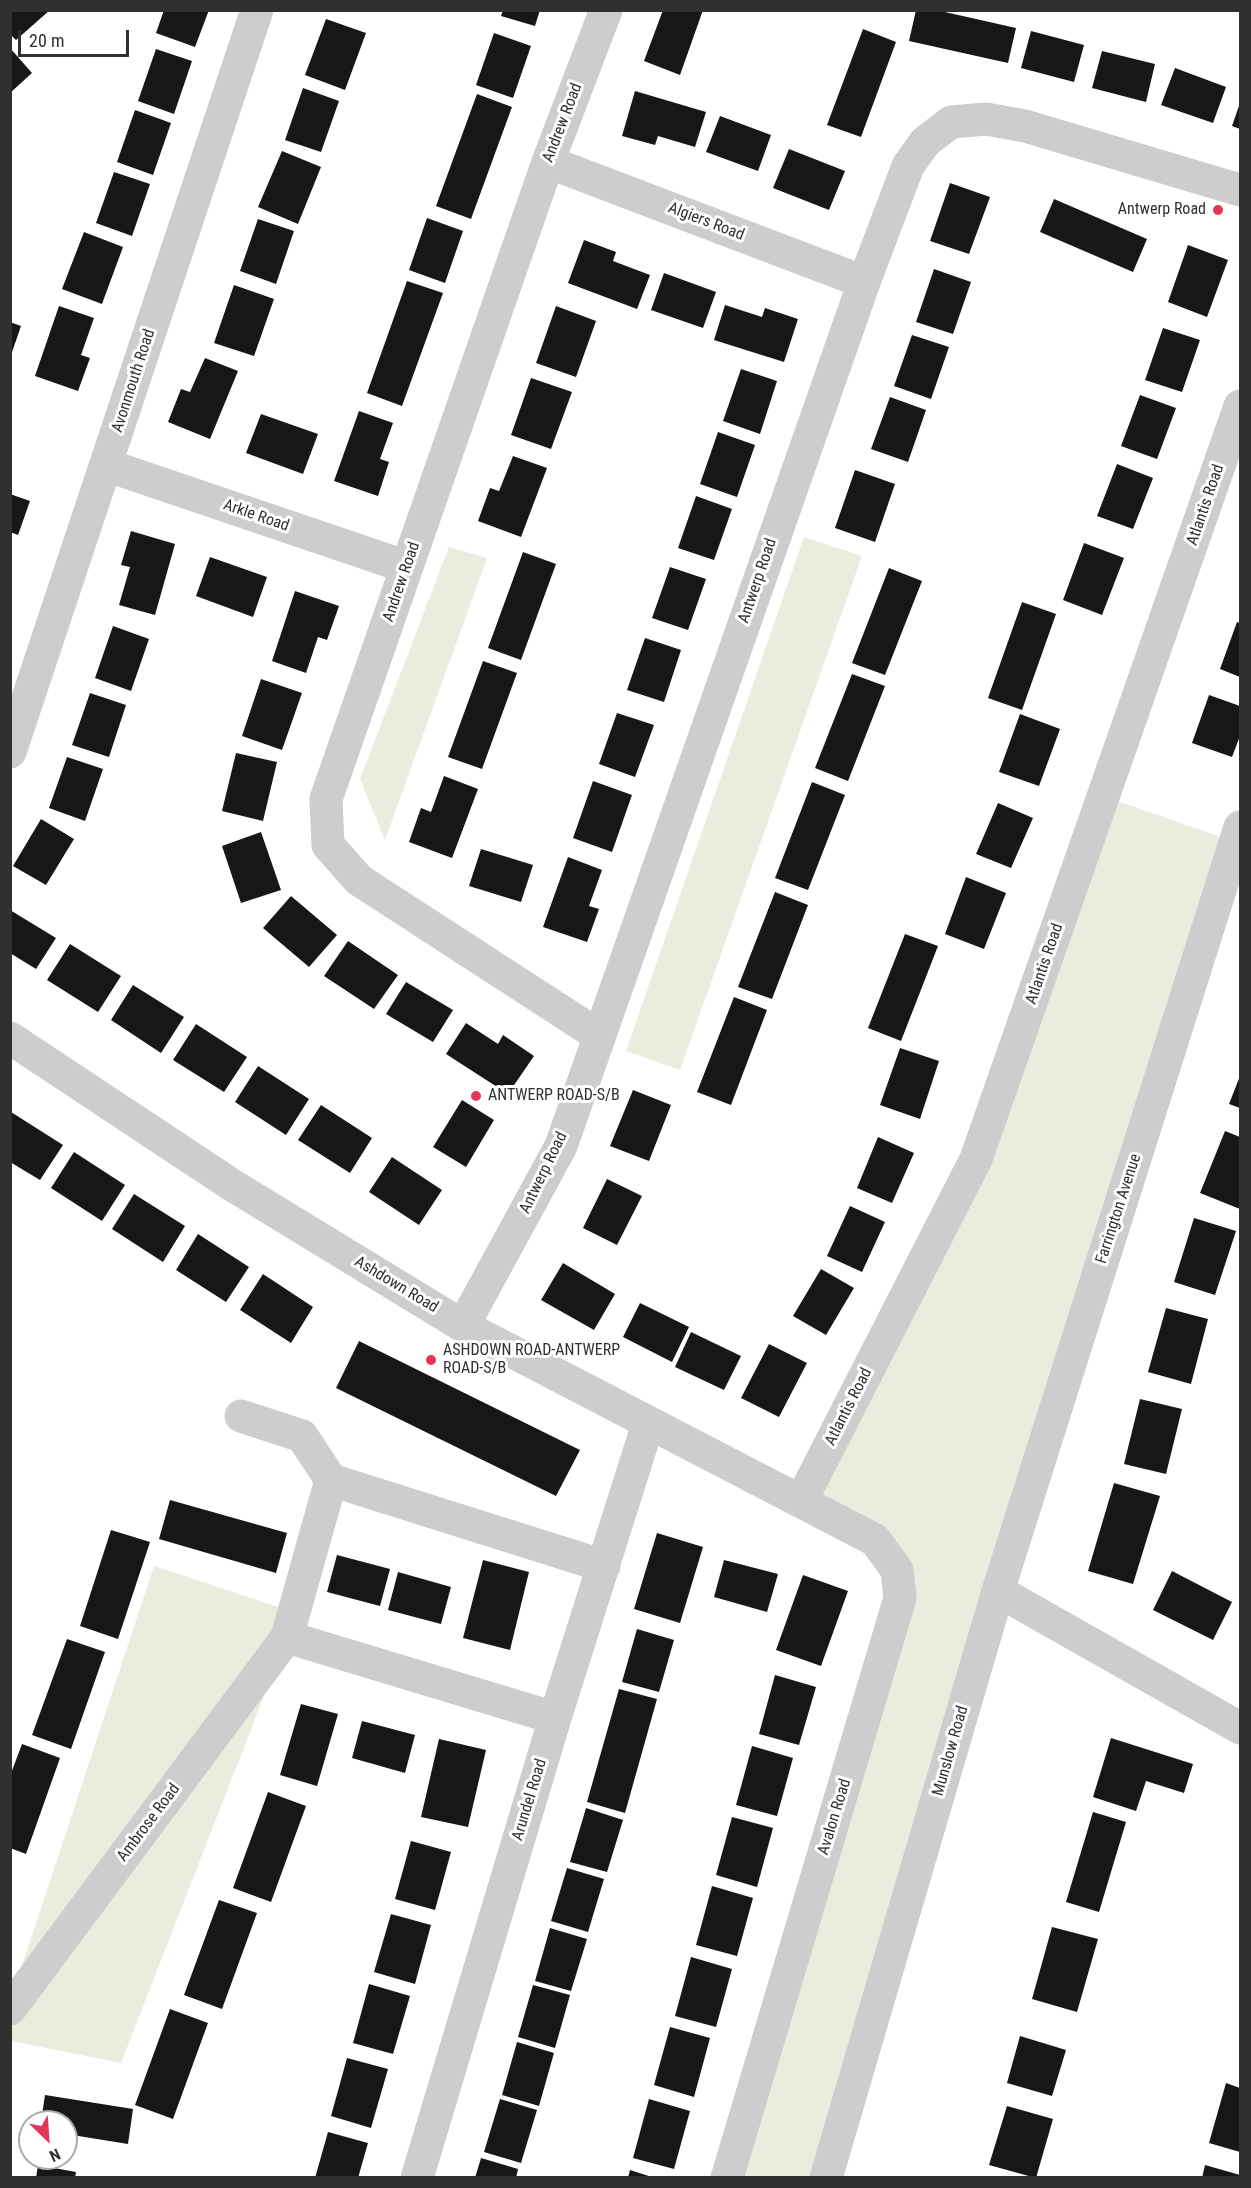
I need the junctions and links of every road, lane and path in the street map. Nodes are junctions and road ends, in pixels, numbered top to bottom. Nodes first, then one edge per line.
1 (257, 10) edge
2 (606, 10) edge
3 (548, 162) junction
4 (1240, 190) edge
5 (864, 282) junction
6 (1240, 406) edge
7 (106, 465) junction
8 (407, 567) junction
9 (10, 752) edge
10 (1240, 827) edge
11 (598, 1035) junction
12 (10, 1038) edge
13 (463, 1326) junction
14 (241, 1416) dead end
15 (648, 1424) junction
16 (331, 1480) junction
17 (801, 1501) junction
18 (604, 1566) junction
19 (998, 1591) junction
20 (287, 1637) junction
21 (555, 1718) junction
22 (1240, 1728) edge
23 (10, 2008) edge
24 (417, 2178) edge
25 (727, 2178) edge
26 (826, 2178) edge

1 - 7 street, Avonmouth Road
2 - 3 street, Andrew Road
3 - 5 street, Algiers Road
3 - 8 street, Andrew Road
4 - 5 street, Antwerp Road
5 - 11 street, Antwerp Road
6 - 17 street, Atlantis Road
7 - 8 street, Arkle Road
7 - 9 street, Avonmouth Road
8 - 11 street, Andrew Road
10 - 19 street, Farrington Avenue
11 - 13 street, Antwerp Road
12 - 13 street, Ashdown Road
13 - 15 street, Ashdown Road
14 - 16 street
15 - 17 street, Ashdown Road
15 - 18 street, Arundel Road
16 - 18 street
16 - 20 street, Ambrose Road
17 - 25 street, Avalon Road
18 - 21 street, Arundel Road
19 - 22 street
19 - 26 street, Munslow Road
20 - 21 street
20 - 23 street, Ambrose Road
21 - 24 street, Arundel Road

